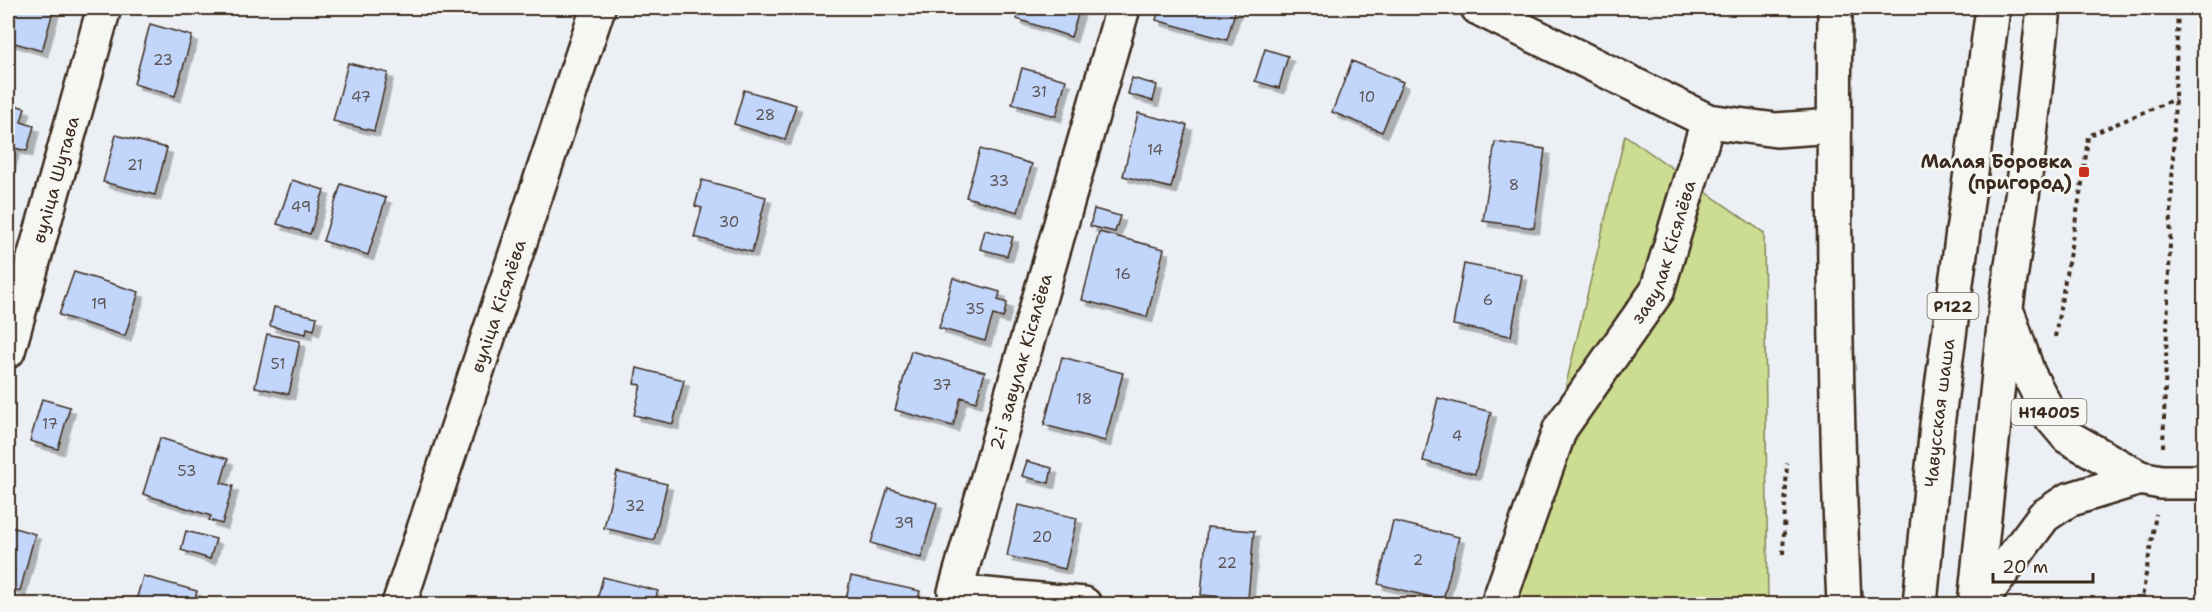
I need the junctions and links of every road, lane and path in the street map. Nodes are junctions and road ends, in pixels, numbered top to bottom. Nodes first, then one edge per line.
1 (104, 8) edge
2 (598, 8) edge
3 (1124, 8) edge
4 (1478, 8) edge
5 (1835, 8) edge
6 (1994, 8) edge
7 (2044, 8) edge
8 (2178, 8) edge
9 (2175, 99) junction
10 (1708, 121) junction
11 (1834, 126) junction
12 (2006, 307) junction
13 (2055, 337) dead end
14 (8, 351) edge
15 (1787, 463) dead end
16 (2151, 480) junction
17 (2205, 482) edge
18 (1783, 554) dead end
19 (399, 604) edge
20 (1084, 604) edge
21 (1498, 604) edge
22 (1844, 604) edge
23 (1920, 604) edge
24 (1977, 604) edge
25 (2141, 604) edge

1 - 14 street, вуліца Шутава
2 - 19 street, вуліца Кісялёва
3 - 20 street, 2-і завулак Кісялёва
4 - 10 street
5 - 11 street
6 - 23 street, Чавусская шаша / Р122
7 - 12 street, Р122
8 - 9 path
9 - 13 path
9 - 16 path
10 - 11 street
10 - 21 street, завулак Кісялёва
11 - 22 street
12 - 16 street, Н14005
12 - 24 street, Р122
15 - 18 path
16 - 17 street, Н14005
16 - 24 street, Н14005
16 - 25 path

